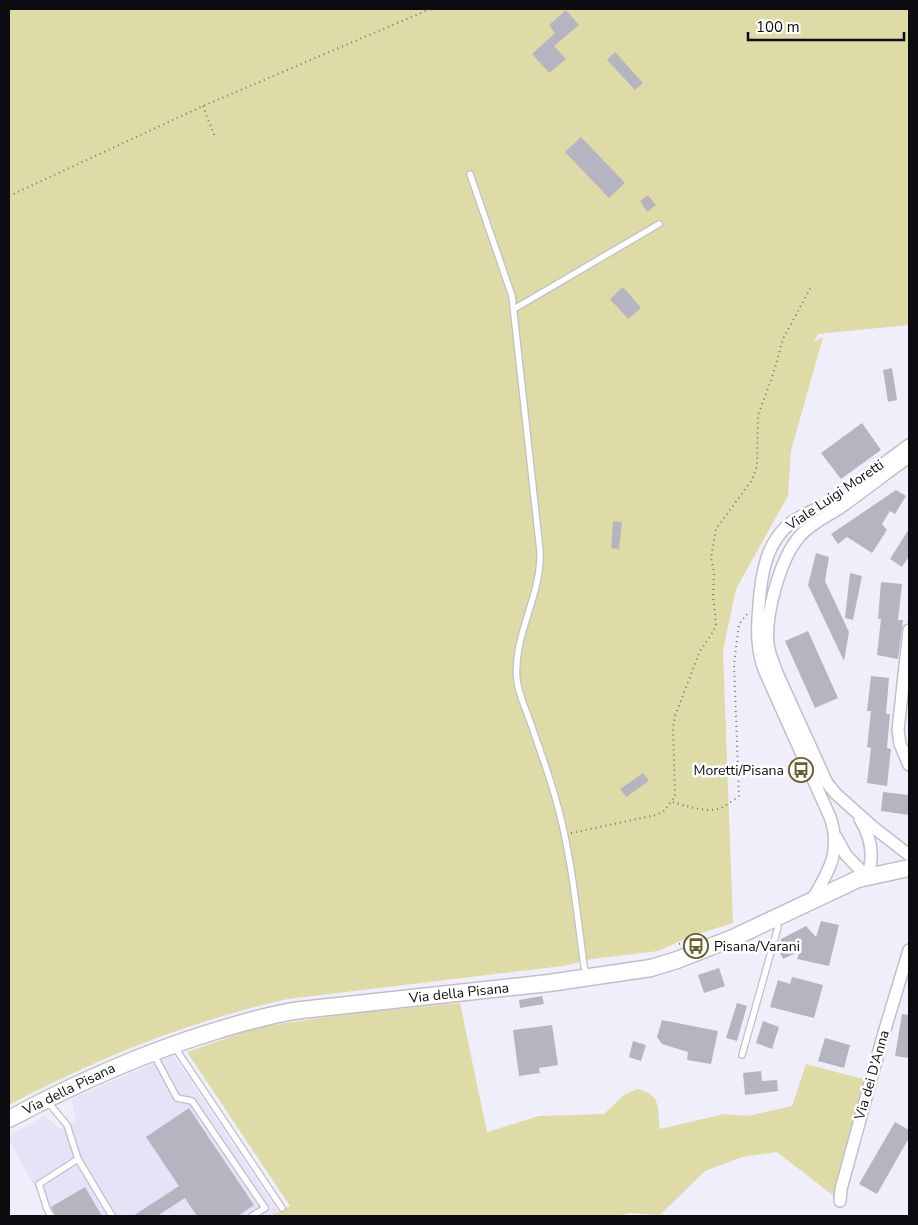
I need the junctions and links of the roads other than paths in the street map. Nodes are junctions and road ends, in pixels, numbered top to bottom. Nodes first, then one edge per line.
1 (470, 174) dead end
2 (659, 224) dead end
3 (514, 309) junction
4 (909, 445) edge
5 (909, 457) edge
6 (792, 522) junction
7 (773, 601) junction
8 (909, 630) edge
9 (909, 765) edge
10 (857, 813) junction
11 (835, 836) junction
12 (909, 855) edge
13 (909, 868) edge
14 (867, 877) junction
15 (811, 902) junction
16 (774, 919) junction
17 (909, 950) edge
18 (588, 977) junction
19 (173, 1044) junction
20 (152, 1052) junction
21 (742, 1055) dead end
22 (46, 1099) junction
23 (9, 1119) edge
24 (78, 1159) junction
25 (840, 1201) dead end
26 (282, 1208) dead end
27 (51, 1216) edge
28 (112, 1216) edge
29 (252, 1216) edge

1 - 3 lane
2 - 3 lane
3 - 18 lane
4 - 6 street, Viale Luigi Moretti
5 - 7 street, Viale Luigi Moretti
6 - 7 street
6 - 11 street, Viale Luigi Moretti
7 - 10 street, Viale Luigi Moretti
8 - 9 street
10 - 12 street, Viale Luigi Moretti
10 - 14 street, Viale Luigi Moretti
11 - 14 street, Viale Luigi Moretti
11 - 15 street, Viale Luigi Moretti
13 - 14 main road, Via della Pisana
14 - 15 main road, Via della Pisana
15 - 16 main road, Via della Pisana
16 - 18 main road, Via della Pisana
16 - 21 lane
17 - 25 street, Via dei D’Anna
18 - 19 main road, Via della Pisana
19 - 20 main road, Via della Pisana
19 - 26 lane
20 - 22 main road, Via della Pisana
20 - 29 lane
22 - 23 main road, Via della Pisana
22 - 24 lane
24 - 27 lane
24 - 28 lane

